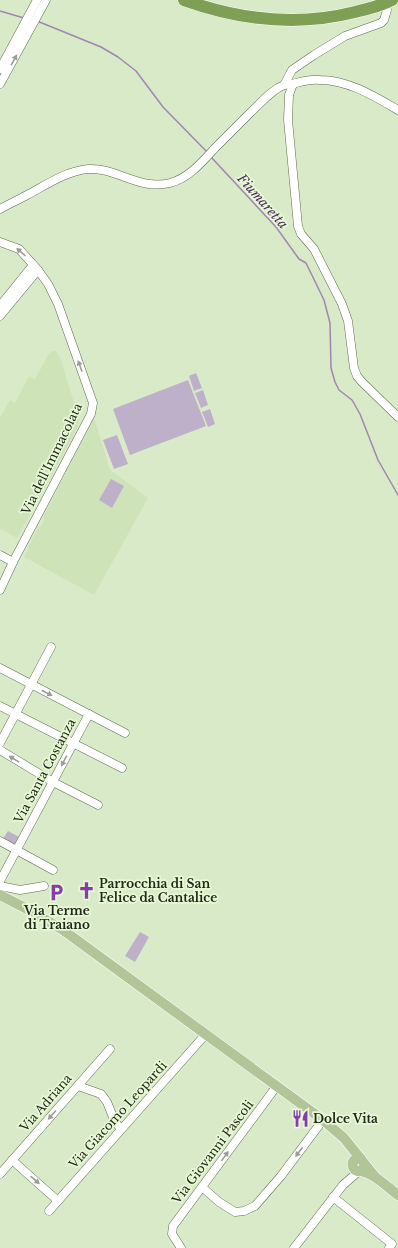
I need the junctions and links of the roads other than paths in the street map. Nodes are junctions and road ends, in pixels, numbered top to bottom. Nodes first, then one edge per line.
1 (46, 0) edge
2 (184, 0) edge
3 (206, 0) edge
4 (372, 0) edge
5 (390, 5) edge
6 (37, 6) edge
7 (24, 32) junction
8 (0, 69) edge
9 (0, 84) edge
10 (293, 84) junction
11 (284, 85) junction
12 (398, 110) edge
13 (0, 209) edge
14 (0, 242) edge
15 (36, 268) junction
16 (0, 306) edge
17 (0, 316) edge
18 (398, 417) edge
19 (0, 555) edge
20 (13, 562) junction
21 (0, 590) edge
22 (51, 647) dead end
23 (0, 668) edge
24 (31, 684) junction
25 (0, 706) edge
26 (15, 714) junction
27 (89, 714) junction
28 (125, 733) dead end
29 (0, 742) edge
30 (73, 742) junction
31 (0, 750) edge
32 (122, 768) dead end
33 (53, 782) junction
34 (98, 805) dead end
35 (0, 841) edge
36 (17, 850) junction
37 (53, 870) dead end
38 (0, 881) edge
39 (0, 886) edge
40 (44, 886) dead end
41 (0, 895) edge
42 (205, 1035) junction
43 (110, 1049) dead end
44 (78, 1086) junction
45 (276, 1086) junction
46 (323, 1120) junction
47 (121, 1129) junction
48 (12, 1160) junction
49 (358, 1165) junction
50 (0, 1174) edge
51 (202, 1187) junction
52 (398, 1195) edge
53 (333, 1198) junction
54 (58, 1201) junction
55 (49, 1211) dead end
56 (181, 1248) edge
57 (294, 1248) edge
58 (389, 1248) edge

1 - 6 street
2 - 5 highway
3 - 4 highway
5 - 11 street
6 - 7 street
7 - 8 street
9 -> 7 street
10 - 11 street
10 - 12 street
10 - 18 street
11 - 13 street
15 -> 14 street, Via dell'Immacolata
15 - 16 street
15 - 17 street
20 -> 15 street, Via dell'Immacolata
19 - 20 street
20 - 21 street, Via dell'Immacolata
22 - 24 street
23 - 24 street
24 - 26 street
24 -> 27 street
25 - 26 street
26 - 29 street
26 - 30 street
27 - 28 street
27 - 30 street, Via Santa Costanza
30 - 32 street
30 -> 33 street, Via Santa Costanza
33 -> 31 street
33 - 34 street
33 - 36 street, Via Santa Costanza
35 - 36 street
36 - 37 street
36 - 38 street, Via Santa Costanza
39 - 40 street
41 - 42 main road
42 - 45 main road
42 - 47 street, Via Giacomo Leopardi
43 - 44 street, Via Adriana
44 - 47 street
44 -> 48 street, Via Adriana
45 - 46 main road
51 -> 45 street, Via Giovanni Pascoli
46 - 49 main road
46 -> 51 street
47 - 54 street, Via Giacomo Leopardi
48 - 50 street, Via Adriana
48 -> 54 street
49 - 52 main road
49 - 53 street
51 - 56 street, Via Giovanni Pascoli
53 - 57 street
53 - 58 street
54 - 55 street, Via Giacomo Leopardi

